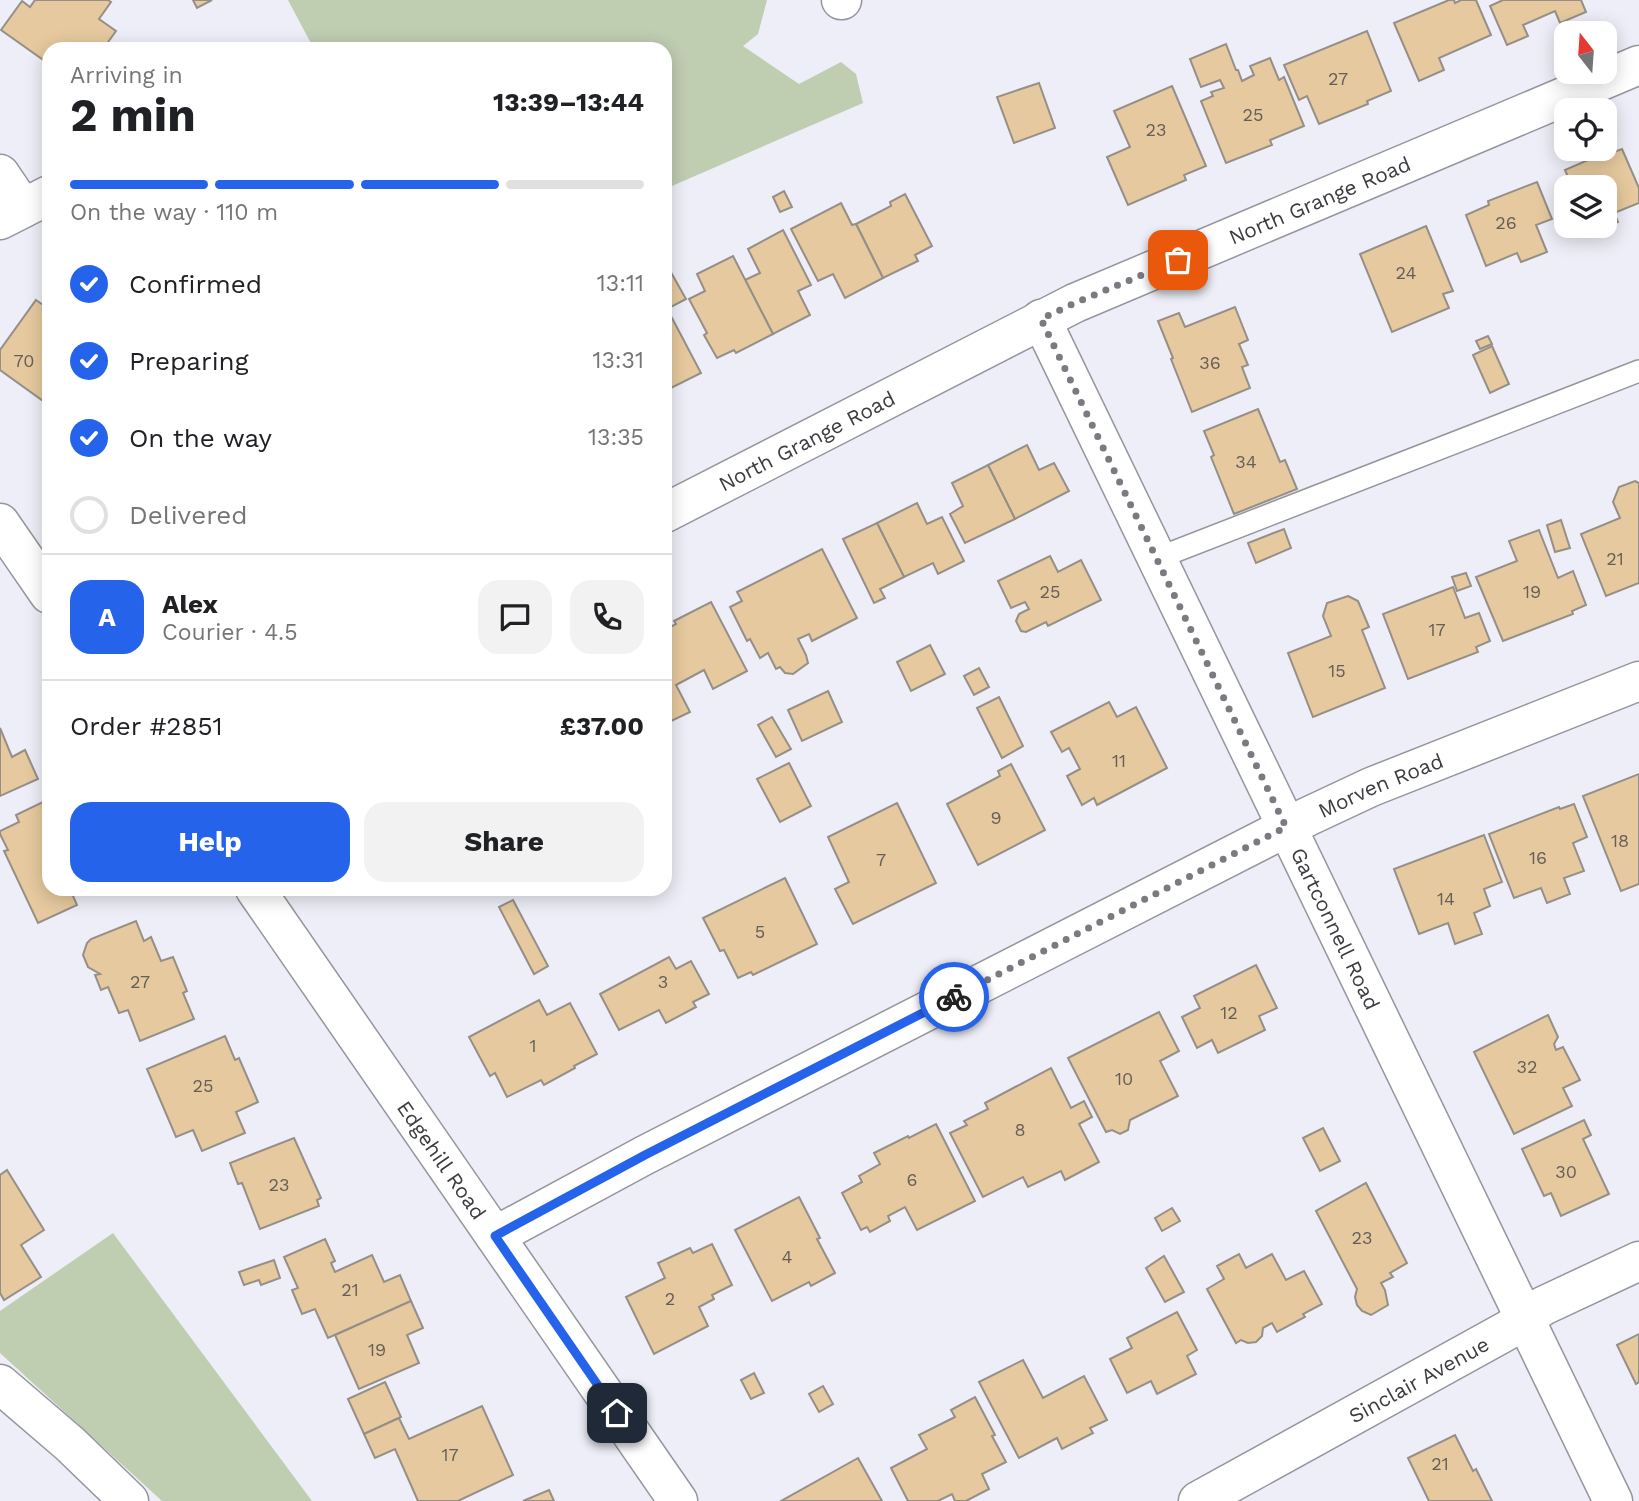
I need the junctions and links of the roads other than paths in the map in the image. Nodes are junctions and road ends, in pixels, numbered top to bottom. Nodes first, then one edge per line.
1 (1639, 65) edge
2 (0, 174) edge
3 (24, 207) edge
4 (1041, 319) junction
5 (1639, 371) edge
6 (672, 509) edge
7 (0, 523) edge
8 (1158, 558) junction
9 (42, 584) edge
10 (1639, 681) edge
11 (1286, 827) junction
12 (259, 896) edge
13 (495, 1236) junction
14 (1639, 1261) edge
15 (1525, 1319) junction
16 (0, 1384) edge
17 (129, 1501) edge
18 (678, 1501) edge
19 (1198, 1501) edge
20 (1613, 1501) edge

1 - 4 street, North Grange Road
2 - 3 street
4 - 6 street, North Grange Road
4 - 8 street, Gartconnell Road
5 - 8 lane
7 - 9 street
8 - 11 street, Gartconnell Road
10 - 11 street, Morven Road
11 - 13 street, Morven Road
11 - 15 street, Gartconnell Road
12 - 13 street, Edgehill Road
13 - 18 street, Edgehill Road
14 - 15 street, Sinclair Avenue
15 - 19 street, Sinclair Avenue
15 - 20 street, Gartconnell Road
16 - 17 street

